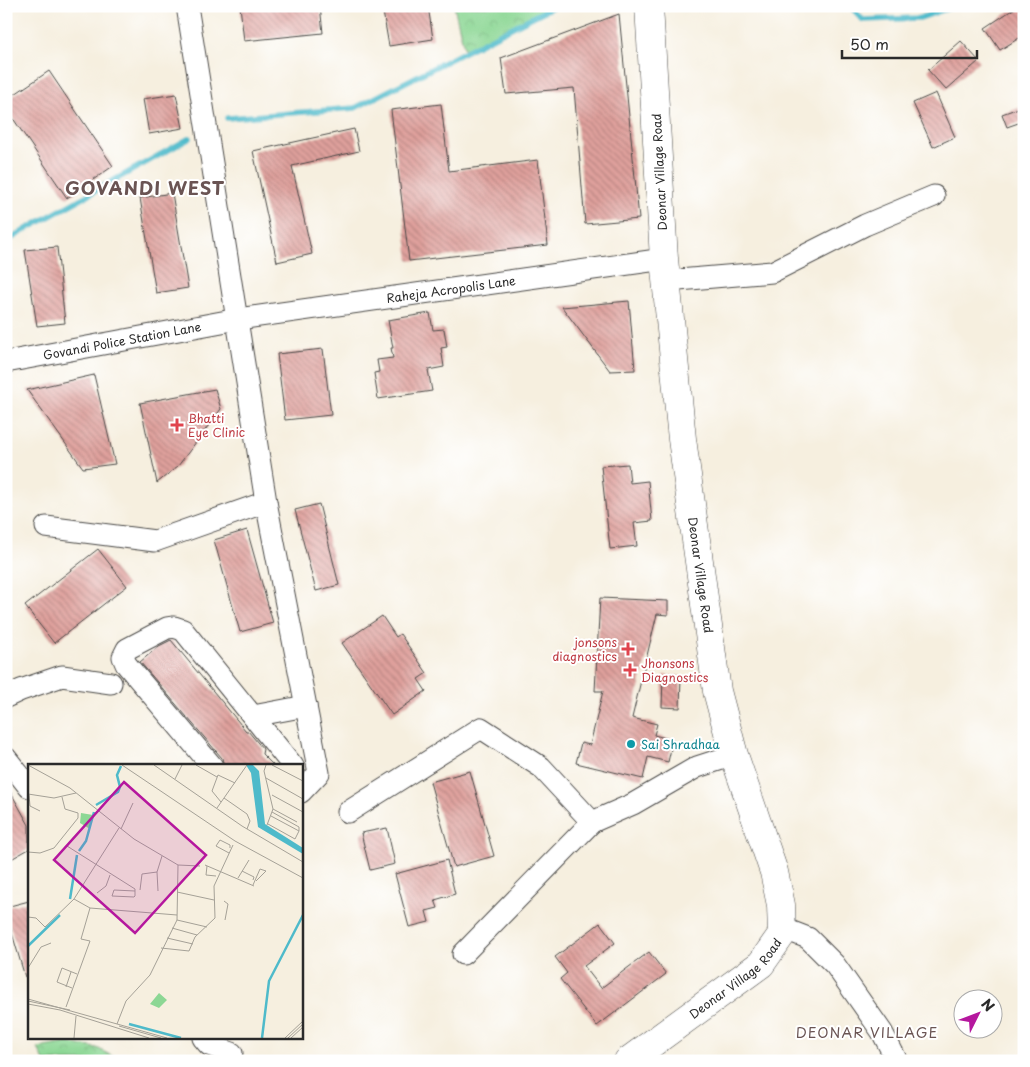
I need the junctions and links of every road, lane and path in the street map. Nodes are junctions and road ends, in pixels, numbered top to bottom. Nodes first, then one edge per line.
1 (187, 6) edge
2 (649, 6) edge
3 (934, 196) dead end
4 (665, 270) junction
5 (238, 319) junction
6 (6, 362) edge
7 (266, 502) junction
8 (46, 526) dead end
9 (111, 683) dead end
10 (6, 697) edge
11 (306, 706) junction
12 (253, 716) junction
13 (734, 755) junction
14 (6, 758) edge
15 (210, 764) edge
16 (291, 764) edge
17 (304, 784) edge
18 (28, 786) edge
19 (348, 812) dead end
20 (592, 822) junction
21 (782, 928) junction
22 (463, 954) dead end
23 (205, 1040) edge
24 (231, 1051) edge
25 (628, 1061) edge
26 (897, 1061) edge

1 - 5 street
2 - 4 main road, Deonar Village Road
3 - 4 street, Raheja Acropolis Lane
4 - 5 street, Raheja Acropolis Lane
4 - 13 main road, Deonar Village Road
5 - 6 street, Govandi Police Station Lane
5 - 7 street
7 - 8 street
7 - 11 street
9 - 10 street
11 - 12 street
11 - 17 street
12 - 15 street
12 - 16 street
13 - 20 street
13 - 21 main road, Deonar Village Road
14 - 18 street
19 - 20 street
20 - 22 street
21 - 25 main road, Deonar Village Road
21 - 26 street
23 - 24 street

